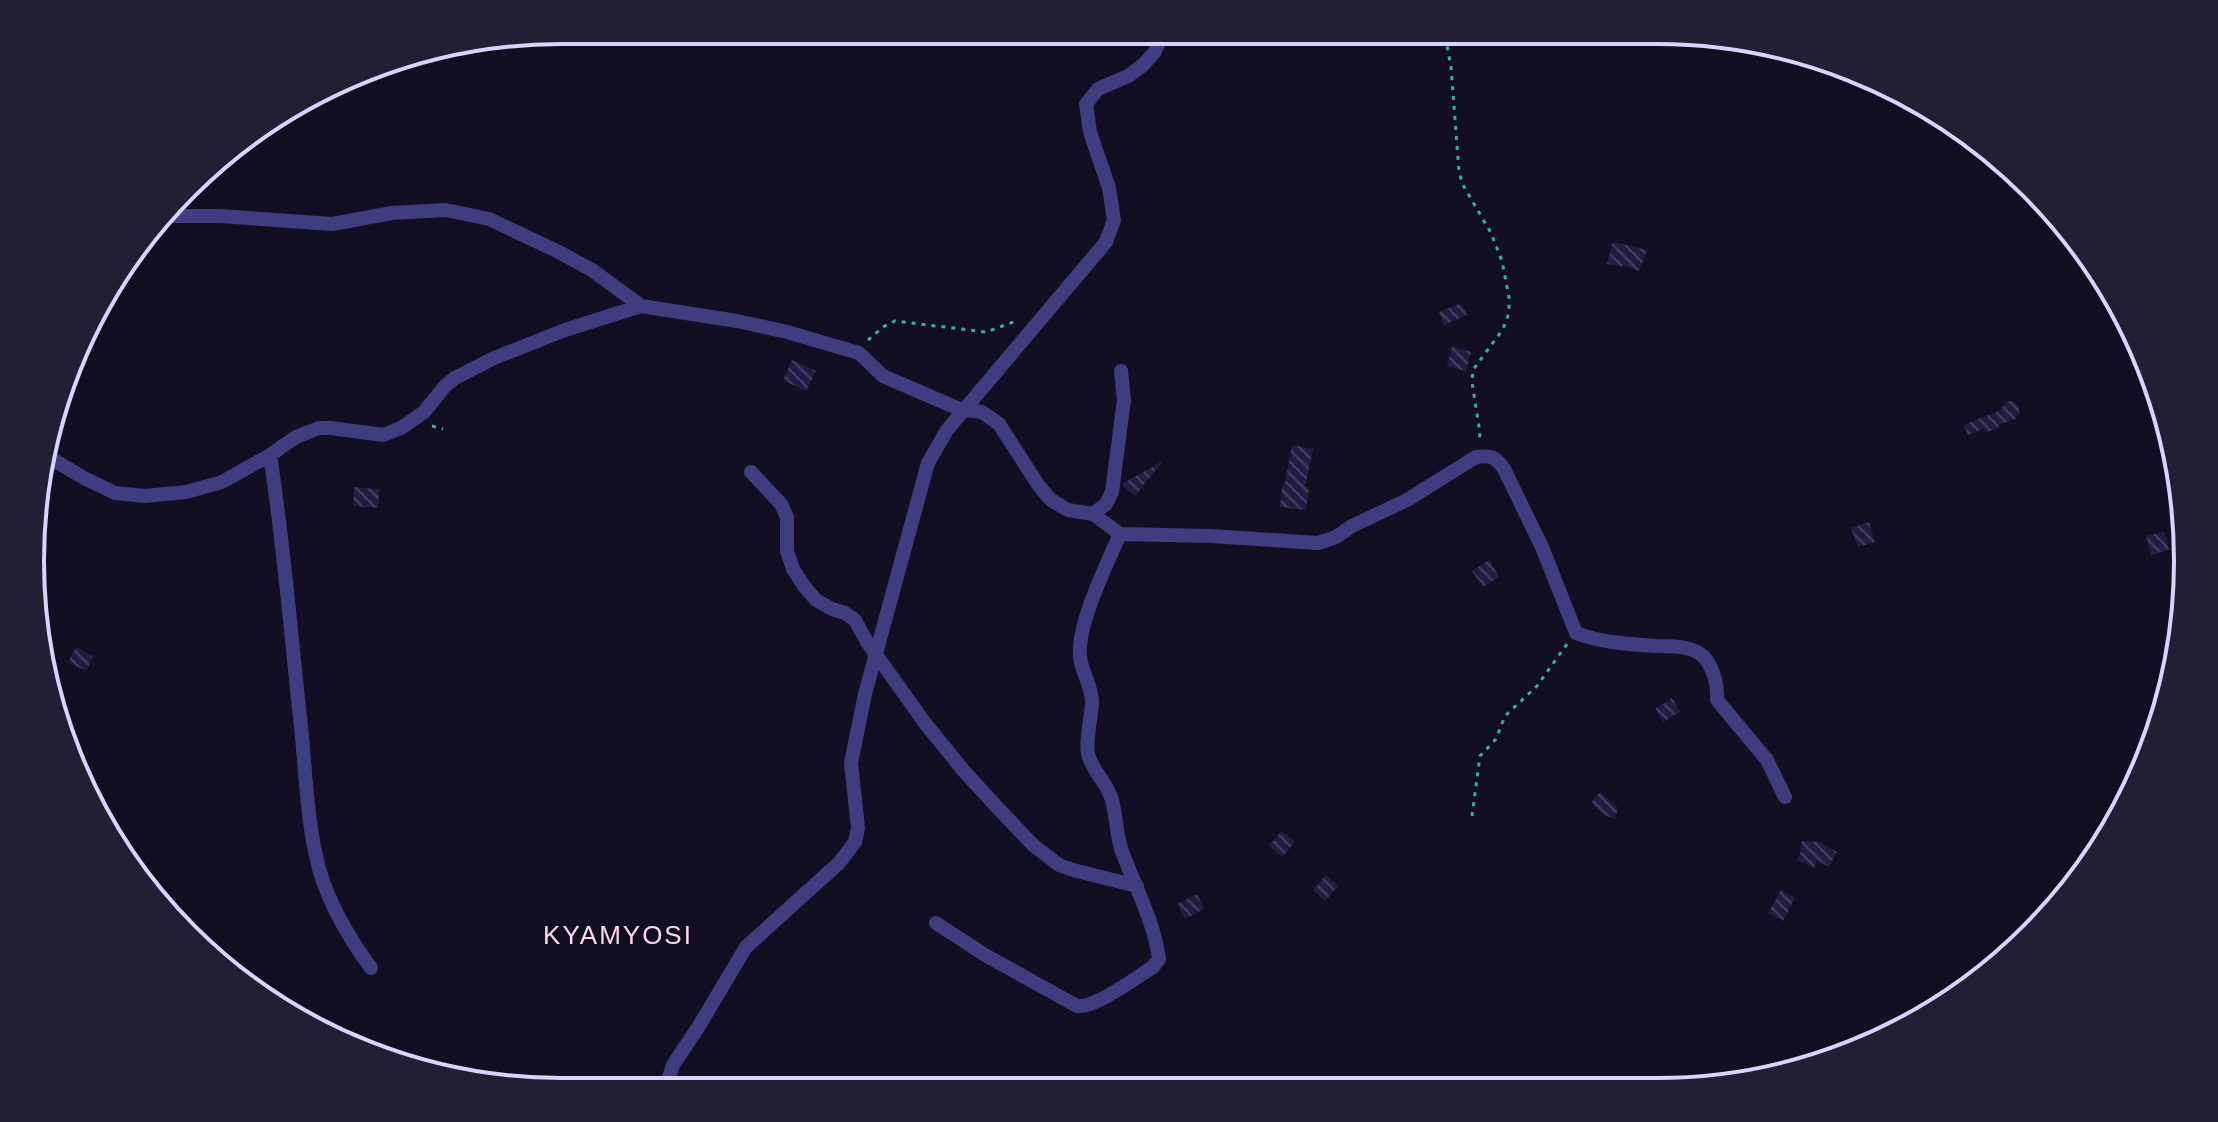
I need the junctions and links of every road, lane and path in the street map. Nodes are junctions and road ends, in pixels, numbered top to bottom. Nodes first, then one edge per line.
1 (1158, 44) edge
2 (1447, 44) edge
3 (176, 216) edge
4 (641, 306) junction
5 (1018, 320) dead end
6 (859, 353) junction
7 (1121, 371) dead end
8 (965, 410) junction
9 (270, 455) junction
10 (1476, 457) junction
11 (54, 460) edge
12 (751, 472) dead end
13 (1093, 514) junction
14 (1120, 534) junction
15 (1576, 633) junction
16 (877, 655) junction
17 (1785, 797) dead end
18 (1472, 816) dead end
19 (1137, 886) junction
20 (936, 923) dead end
21 (371, 968) dead end
22 (669, 1078) edge

1 - 8 street
2 - 10 path
3 - 4 street
4 - 6 street
4 - 9 street
5 - 6 path
6 - 8 street
7 - 13 street
8 - 13 street
8 - 16 street
9 - 11 street
9 - 21 street
10 - 14 street
10 - 15 street
12 - 16 street
13 - 14 street
14 - 19 street
15 - 17 street
15 - 18 path
16 - 19 street
16 - 22 street
19 - 20 street

